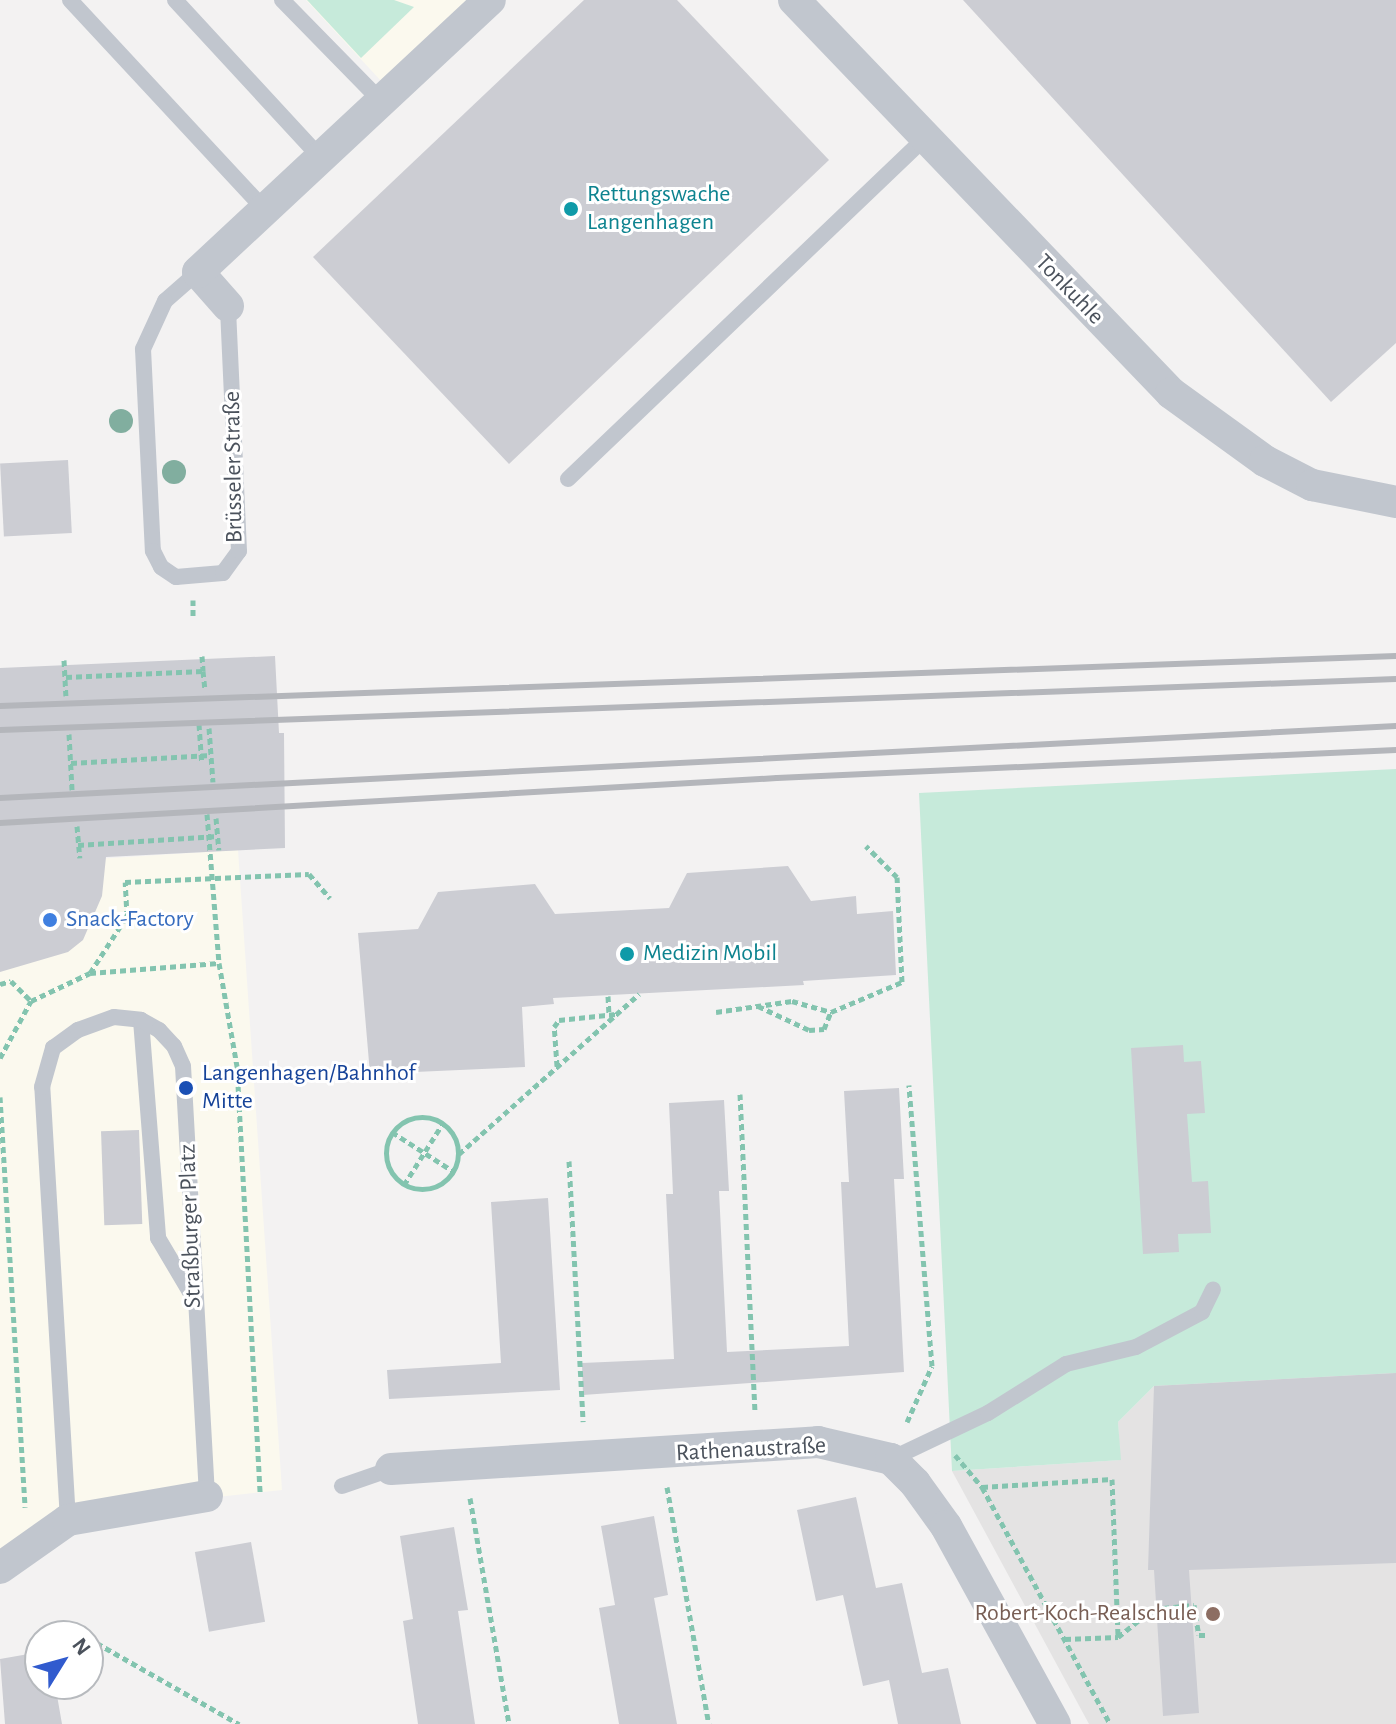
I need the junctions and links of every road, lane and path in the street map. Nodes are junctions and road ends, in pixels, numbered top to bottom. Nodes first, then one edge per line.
1 (70, 0) edge
2 (175, 0) edge
3 (282, 0) edge
4 (490, 0) edge
5 (794, 0) edge
6 (382, 102) junction
7 (925, 138) junction
8 (321, 158) junction
9 (266, 211) junction
10 (198, 272) junction
11 (228, 306) joint
12 (568, 479) dead end
13 (1396, 502) edge
14 (202, 656) dead end
15 (64, 660) dead end
16 (203, 671) junction
17 (66, 677) junction
18 (205, 690) dead end
19 (66, 696) dead end
20 (199, 724) dead end
21 (209, 728) dead end
22 (69, 734) dead end
23 (211, 755) junction
24 (202, 759) junction
25 (71, 763) junction
26 (213, 782) dead end
27 (72, 790) dead end
28 (207, 814) dead end
29 (216, 818) dead end
30 (77, 826) dead end
31 (218, 836) junction
32 (209, 837) junction
33 (78, 845) junction
34 (866, 846) dead end
35 (219, 850) dead end
36 (80, 858) dead end
37 (212, 878) junction
38 (330, 898) dead end
39 (219, 963) junction
40 (90, 973) junction
41 (0, 984) edge
42 (639, 994) dead end
43 (608, 996) dead end
44 (31, 1001) junction
45 (757, 1006) junction
46 (716, 1012) dead end
47 (831, 1012) junction
48 (609, 1014) junction
49 (617, 1014) junction
50 (141, 1020) junction
51 (0, 1058) edge
52 (557, 1066) junction
53 (909, 1085) dead end
54 (740, 1094) dead end
55 (0, 1097) edge
56 (443, 1123) junction
57 (392, 1132) junction
58 (424, 1153) junction
59 (459, 1154) junction
60 (569, 1161) dead end
61 (453, 1171) junction
62 (404, 1185) junction
63 (1213, 1289) dead end
64 (194, 1299) junction
65 (938, 1436) junction
66 (756, 1449) junction
67 (662, 1454) junction
68 (585, 1459) junction
69 (891, 1459) junction
70 (466, 1466) junction
71 (391, 1469) joint
72 (342, 1486) dead end
73 (982, 1487) junction
74 (260, 1492) dead end
75 (207, 1496) joint
76 (68, 1520) junction
77 (27, 1548) junction
78 (0, 1568) edge
79 (1208, 1635) dead end
80 (1118, 1637) junction
81 (1065, 1639) junction
82 (104, 1646) edge
83 (239, 1724) edge
84 (509, 1724) edge
85 (709, 1724) edge
86 (1055, 1724) edge
87 (1110, 1724) edge

1 - 9 lane
2 - 8 lane
3 - 6 lane
4 - 6 street, Brüsseler Straße
5 - 7 street, Tonkuhle
6 - 8 street, Brüsseler Straße
7 - 12 lane
7 - 13 street, Tonkuhle
8 - 9 street, Brüsseler Straße
9 - 10 street, Brüsseler Straße
10 - 11 street, Brüsseler Straße
10 - 11 lane, Brüsseler Straße
14 - 16 path
15 - 17 path
16 - 17 path
16 - 18 path
17 - 19 path
20 - 24 path
21 - 23 path
22 - 25 path
23 - 24 path
23 - 26 path
24 - 25 path
25 - 27 path
28 - 32 path
29 - 31 path
30 - 33 path
31 - 32 path
31 - 35 path
32 - 33 path
32 - 37 path
33 - 36 path
34 - 47 path
37 - 38 path
37 - 39 path
37 - 40 path
39 - 40 path
39 - 74 path
40 - 44 path
41 - 44 path
42 - 49 path
43 - 48 path
44 - 51 path
45 - 46 path
45 - 47 path
45 - 47 path
48 - 49 path
48 - 52 path
49 - 52 path
50 - 64 lane
50 - 64 lane, Straßburger Platz
50 - 76 lane
52 - 59 path
53 - 69 path
54 - 66 path
55 - 77 path
56 - 57 path
56 - 58 path
56 - 59 path
57 - 58 path
57 - 62 path
58 - 61 path
58 - 62 path
59 - 61 path
60 - 68 path
61 - 62 path
63 - 65 lane
64 - 75 lane, Straßburger Platz
65 - 69 lane
65 - 73 path
66 - 67 street, Rathenaustraße
66 - 69 street, Rathenaustraße
67 - 68 street, Rathenaustraße
67 - 85 path
68 - 70 street, Rathenaustraße
69 - 86 street
70 - 71 street, Rathenaustraße
70 - 84 path
71 - 72 lane
73 - 80 path
73 - 81 path
75 - 76 street, Straßburger Platz
76 - 77 street, Straßburger Platz
77 - 78 street, Straßburger Platz
79 - 80 path
80 - 81 path
81 - 87 path
82 - 83 path

